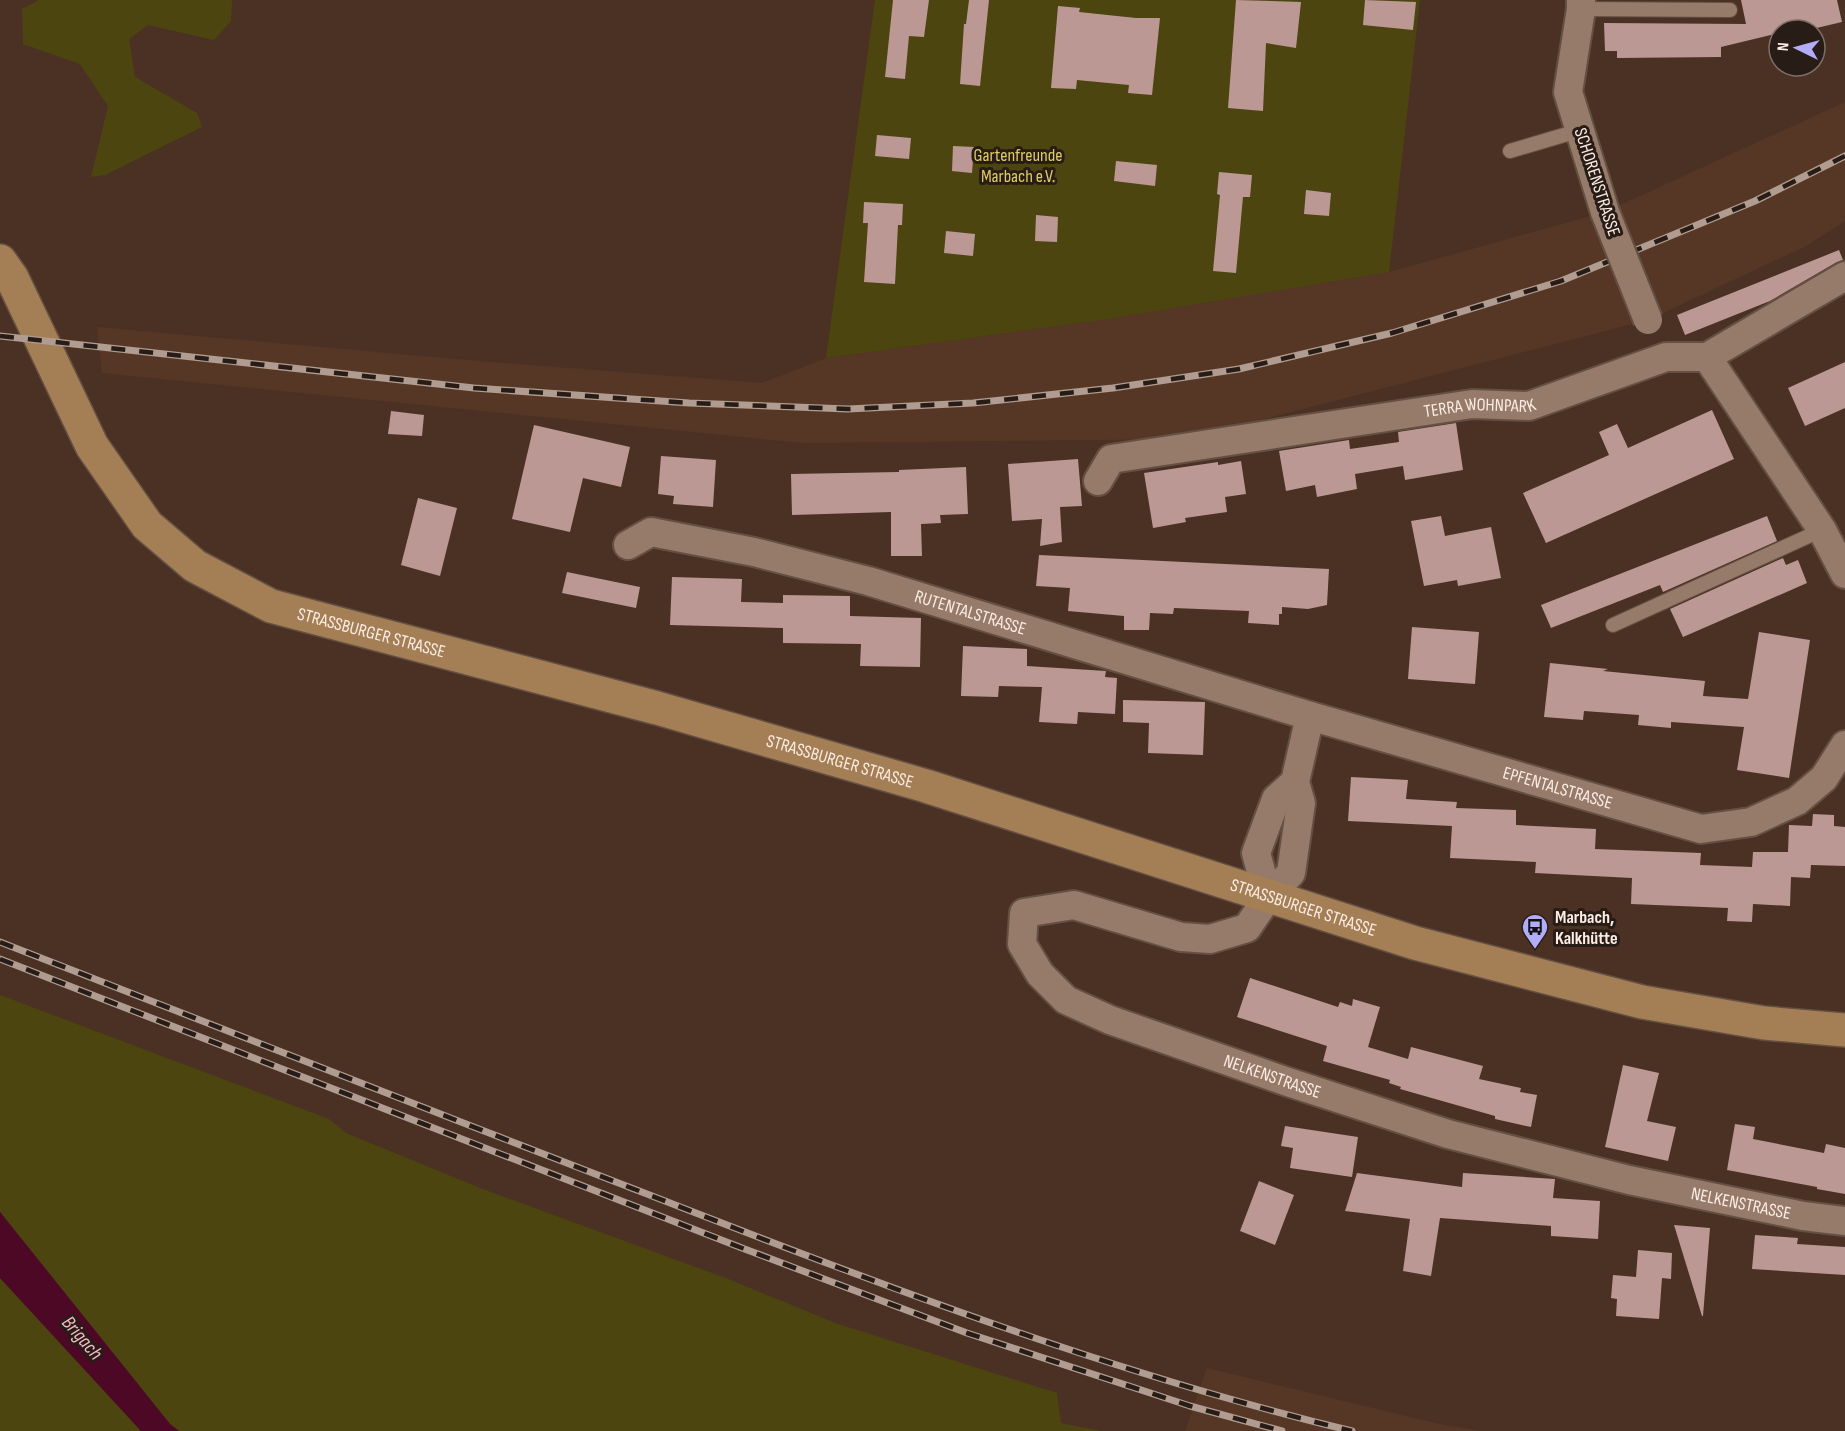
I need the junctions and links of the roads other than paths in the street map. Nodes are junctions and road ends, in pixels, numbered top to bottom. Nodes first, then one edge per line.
1 (1581, 4) edge
2 (1730, 10) dead end
3 (1581, 130) junction
4 (1510, 151) dead end
5 (0, 261) edge
6 (1845, 276) edge
7 (1666, 357) junction
8 (1707, 357) junction
9 (1098, 482) dead end
10 (1822, 530) junction
11 (628, 545) dead end
12 (1845, 574) edge
13 (1613, 625) dead end
14 (1310, 716) junction
15 (1845, 744) edge
16 (1295, 782) junction
17 (1268, 897) junction
18 (1845, 1030) edge
19 (1845, 1221) edge

1 - 2 lane
1 - 3 street, SCHORENSTRASSE
3 - 4 lane
3 - 7 street, SCHORENSTRASSE, bridge
5 - 17 main road, STRASSBURGER STRASSE
6 - 8 street
7 - 8 street, TERRA WOHNPARK
7 - 9 street, TERRA WOHNPARK
8 - 10 street
10 - 12 street
10 - 13 lane
11 - 14 street, RUTENTALSTRASSE
14 - 15 street, EPFENTALSTRASSE
14 - 16 street
16 - 17 street
16 - 17 street
17 - 18 main road, STRASSBURGER STRASSE
17 - 19 street, NELKENSTRASSE

